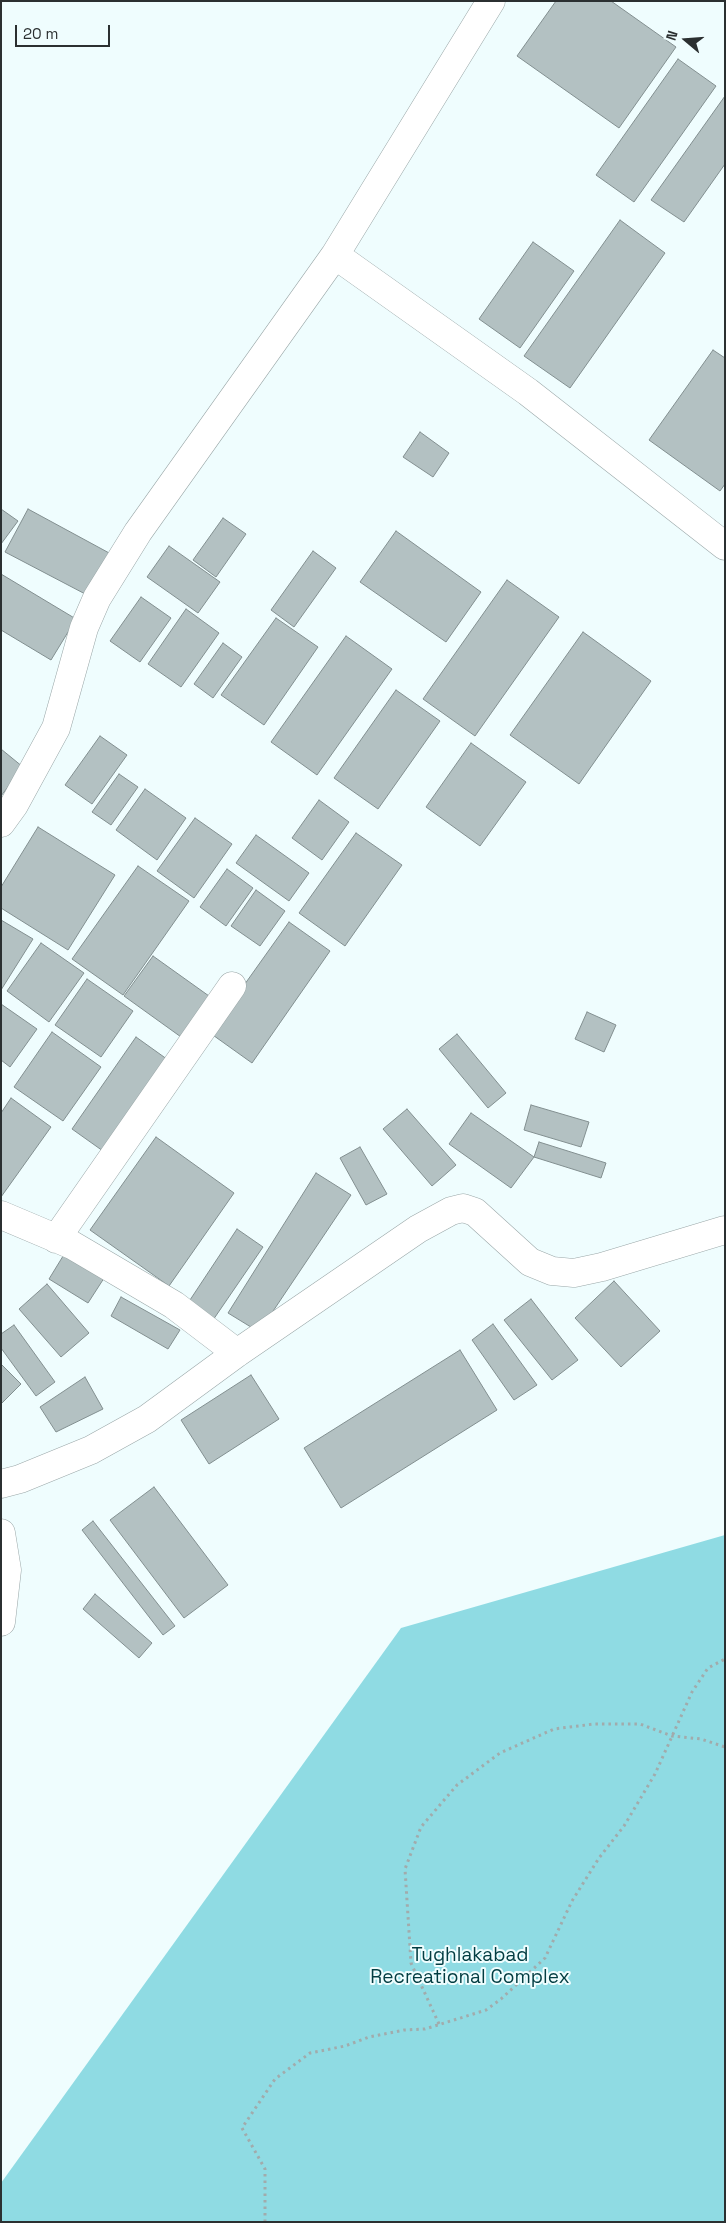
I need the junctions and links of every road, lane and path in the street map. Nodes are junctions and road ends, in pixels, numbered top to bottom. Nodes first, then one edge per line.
1 (490, 1) edge
2 (336, 255) junction
3 (725, 546) edge
4 (1, 823) edge
5 (232, 986) dead end
6 (1, 1215) edge
7 (725, 1230) edge
8 (56, 1239) junction
9 (237, 1353) junction
10 (1, 1484) edge
11 (1, 1533) edge
12 (1, 1622) edge
13 (725, 1659) edge
14 (672, 1736) junction
15 (725, 1746) edge
16 (439, 2024) junction
17 (265, 2222) edge

1 - 2 street
2 - 3 street
2 - 4 street
5 - 8 street
6 - 8 street
7 - 9 street
8 - 9 street
9 - 10 street
11 - 12 street
13 - 14 path
14 - 15 path
14 - 16 path
14 - 16 path
16 - 17 path

